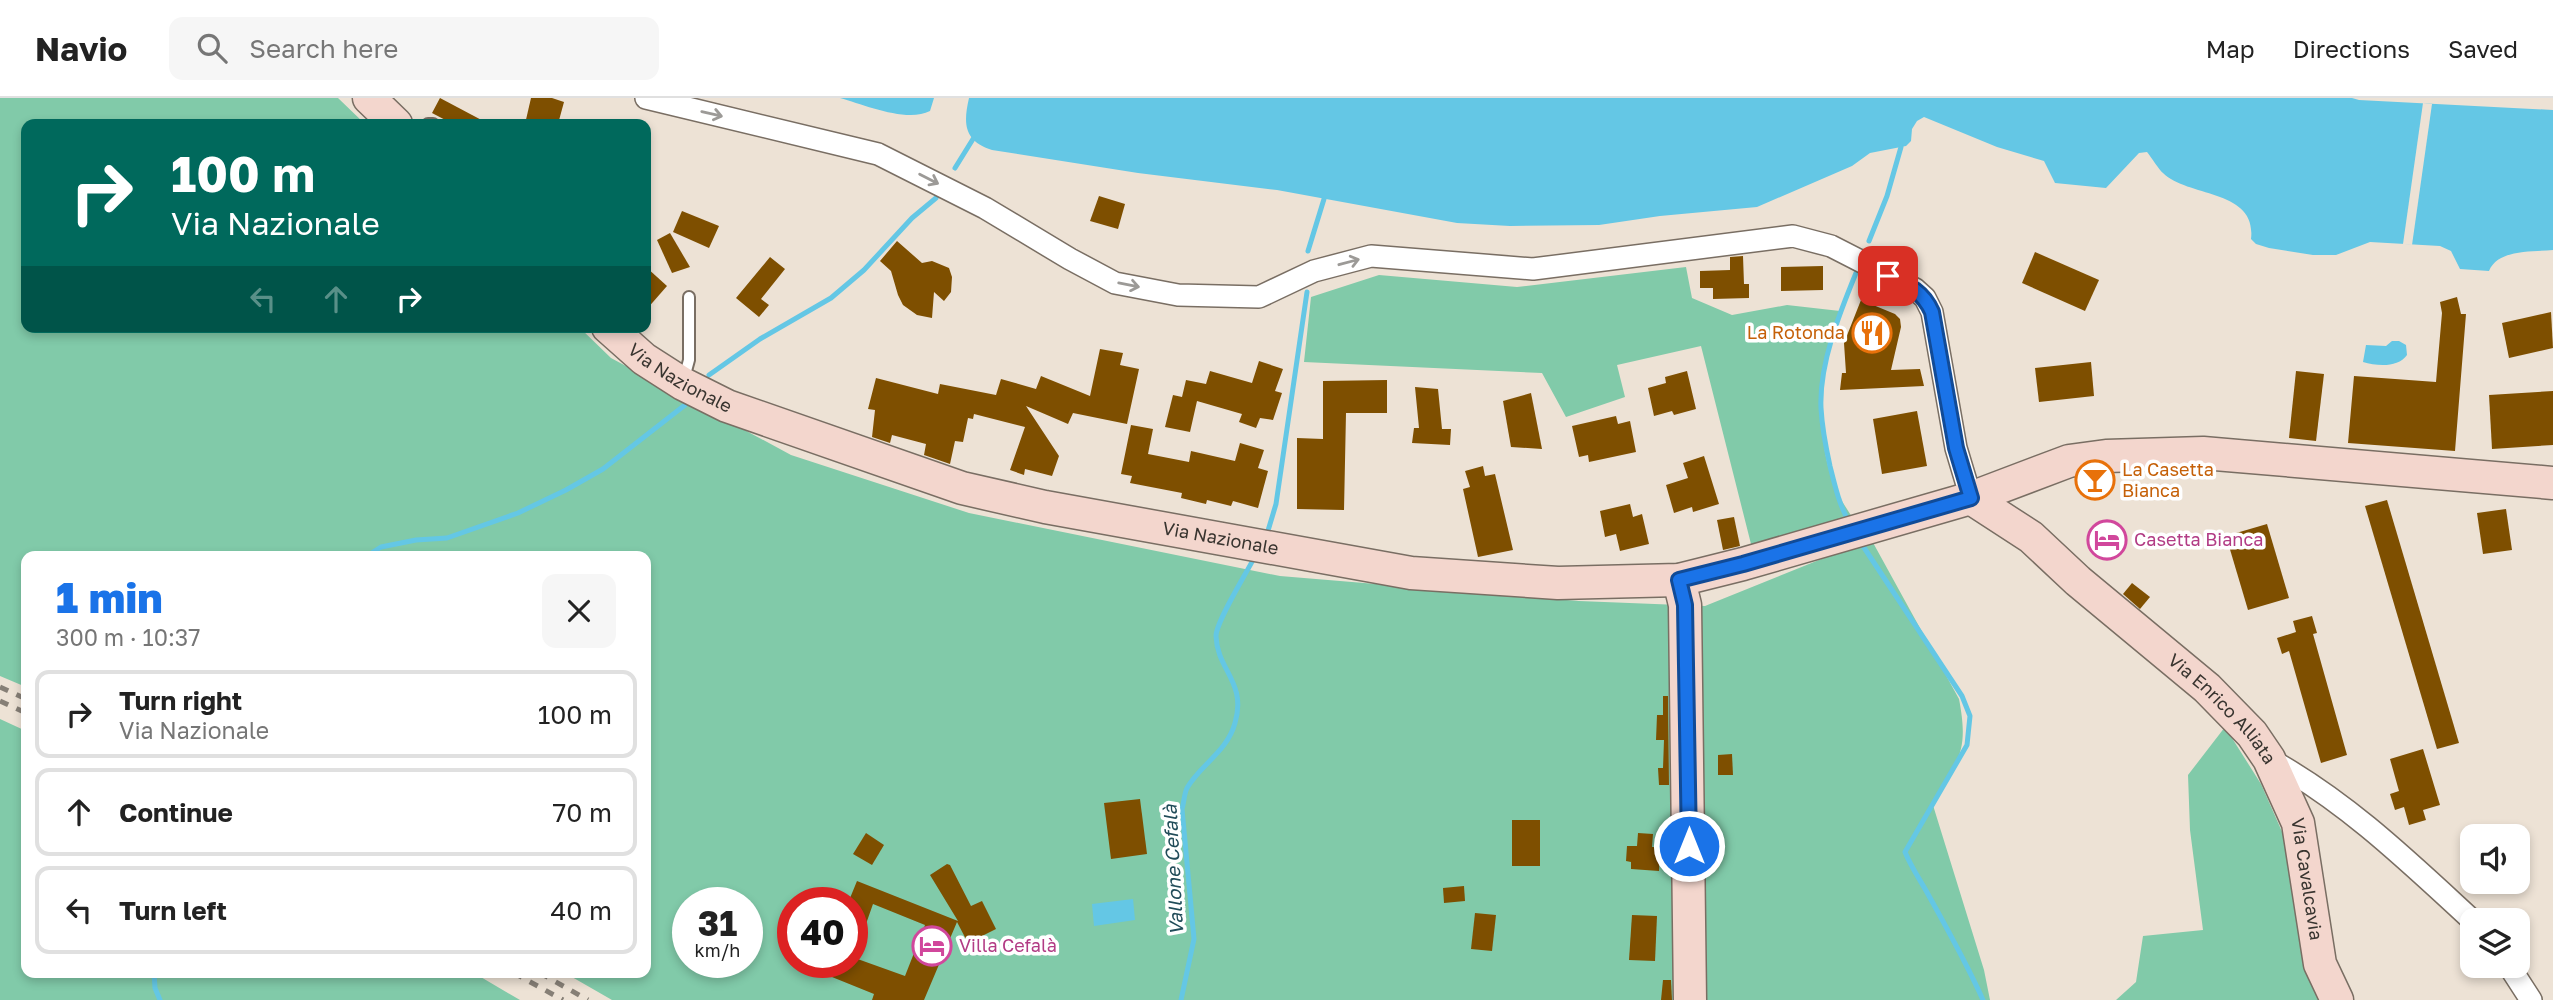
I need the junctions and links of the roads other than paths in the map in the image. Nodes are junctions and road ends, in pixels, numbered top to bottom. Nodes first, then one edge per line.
1 (369, 98) edge
2 (646, 98) edge
3 (391, 119) edge
4 (689, 297) dead end
5 (615, 333) edge
6 (683, 384) junction
7 (2553, 483) edge
8 (1971, 498) junction
9 (1679, 580) junction
10 (2269, 759) junction
11 (2460, 909) edge
12 (2516, 978) edge
13 (1690, 1000) edge
14 (2337, 1000) edge
15 (2530, 1000) edge

1 - 3 main road
2 -> 8 street
4 - 6 lane
5 - 6 main road, Via Nazionale
6 - 9 main road, Via Nazionale
7 - 8 main road, Via Nazionale
8 - 9 main road, Via Nazionale
8 - 10 main road, Via Enrico Alliata
9 - 13 main road
10 - 11 street, Via Enrico Alliata
10 - 14 main road, Via Cavalcavia
12 - 15 street

